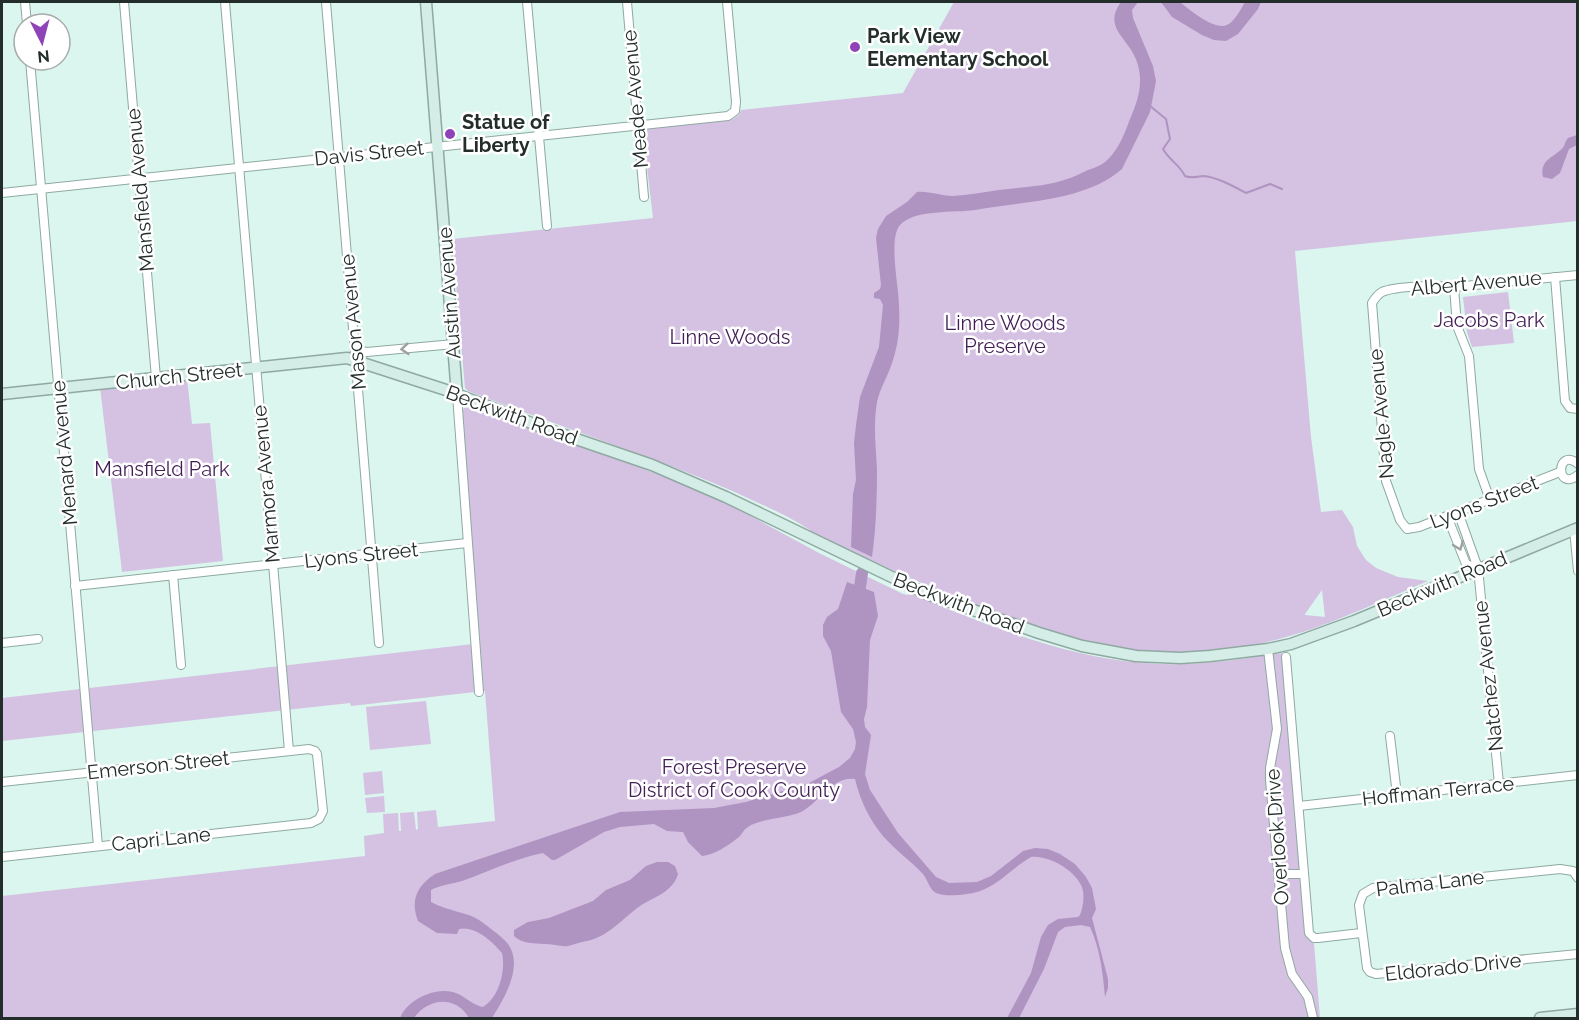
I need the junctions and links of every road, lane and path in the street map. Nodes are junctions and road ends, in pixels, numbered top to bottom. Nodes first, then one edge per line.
1 (124, 2) edge
2 (225, 2) edge
3 (326, 2) edge
4 (426, 2) edge
5 (527, 2) edge
6 (627, 2) edge
7 (727, 2) edge
8 (31, 72) edge
9 (638, 125) junction
10 (538, 135) junction
11 (438, 146) junction
12 (339, 156) junction
13 (239, 167) junction
14 (139, 178) junction
15 (41, 189) junction
16 (2, 193) edge
17 (644, 197) dead end
18 (547, 226) dead end
19 (1578, 274) edge
20 (1555, 277) junction
21 (1455, 286) junction
22 (1376, 296) joint
23 (453, 344) junction
24 (356, 356) junction
25 (256, 367) junction
26 (156, 378) junction
27 (58, 388) junction
28 (2, 394) edge
29 (457, 395) junction
30 (1578, 409) edge
31 (1578, 464) edge
32 (1560, 472) junction
33 (1578, 475) edge
34 (1490, 500) junction
35 (1458, 512) junction
36 (1447, 516) junction
37 (1576, 528) edge
38 (1407, 529) joint
39 (467, 543) junction
40 (372, 553) junction
41 (273, 564) junction
42 (1478, 568) junction
43 (1578, 571) edge
44 (173, 575) junction
45 (75, 586) junction
46 (38, 639) dead end
47 (379, 642) dead end
48 (2, 643) edge
49 (1268, 649) junction
50 (1286, 657) dead end
51 (181, 665) dead end
52 (479, 692) dead end
53 (1390, 736) dead end
54 (289, 751) junction
55 (91, 773) junction
56 (1578, 775) edge
57 (2, 782) edge
58 (1498, 784) junction
59 (1397, 795) junction
60 (1299, 806) junction
61 (319, 819) joint
62 (98, 846) junction
63 (2, 857) edge
64 (1278, 874) junction
65 (1304, 874) junction
66 (1578, 878) edge
67 (1361, 933) junction
68 (1578, 954) edge
69 (1578, 1014) edge
70 (1313, 1018) edge
71 (1540, 1018) edge

1 - 14 street, Mansfield Avenue
2 - 13 street, Marmora Avenue
3 - 12 street, Mason Avenue
4 - 11 street, Austin Avenue
5 - 10 street
6 - 9 street, Meade Avenue
7 - 9 street, Davis Street
8 - 15 street, Menard Avenue
9 - 10 street, Davis Street
9 - 17 street, Meade Avenue
10 - 11 street, Davis Street
10 - 18 street
11 - 12 street, Davis Street
11 - 23 street, Austin Avenue
12 - 13 street, Davis Street
12 - 24 street, Mason Avenue
13 - 14 street, Davis Street
13 - 25 street, Marmora Avenue
14 - 15 street, Davis Street
14 - 26 street, Mansfield Avenue
15 - 16 street, Davis Street
15 - 27 street, Menard Avenue
19 - 20 street, Albert Avenue
20 - 21 street, Albert Avenue
20 - 30 street
21 - 22 street, Albert Avenue
21 - 34 street
22 - 38 street, Nagle Avenue
23 -> 24 street, Church Street
23 - 29 street, Austin Avenue
24 - 25 street, Church Street
24 - 29 street, Beckwith Road
24 - 40 street, Mason Avenue
25 - 26 street, Church Street
25 - 41 street, Marmora Avenue
26 - 27 street, Church Street
27 - 28 street, Church Street
27 - 45 street, Menard Avenue
29 - 39 street, Austin Avenue
29 - 49 street, Beckwith Road
31 - 32 street, Lyons Street
32 - 33 street, Lyons Street
32 - 34 street, Lyons Street
34 - 35 street, Lyons Street
35 - 36 street, Lyons Street
35 - 42 street, Natchez Avenue
36 - 38 street, Lyons Street
36 -> 42 street
37 - 42 street, Beckwith Road
37 - 43 street
39 - 40 street, Lyons Street
39 - 52 street, Austin Avenue
40 - 41 street, Lyons Street
40 - 47 street, Mason Avenue
41 - 44 street, Lyons Street
41 - 54 street, Marmora Avenue
42 - 49 street, Beckwith Road
42 - 58 street, Natchez Avenue
44 - 45 street, Lyons Street
44 - 51 street
45 - 55 street, Menard Avenue
46 - 48 street
49 - 64 street, Overlook Drive
50 - 60 street
53 - 59 street
54 - 55 street, Emerson Street
54 - 61 street, Emerson Street
55 - 57 street, Emerson Street
55 - 62 street, Menard Avenue
56 - 58 street, Hoffman Terrace
58 - 59 street, Hoffman Terrace
59 - 60 street, Hoffman Terrace
60 - 65 street
61 - 62 street, Capri Lane
62 - 63 street, Capri Lane
64 - 65 street
64 - 70 street, Overlook Drive
65 - 67 street
66 - 67 street, Palma Lane
67 - 68 street, Eldorado Drive
69 - 71 street

